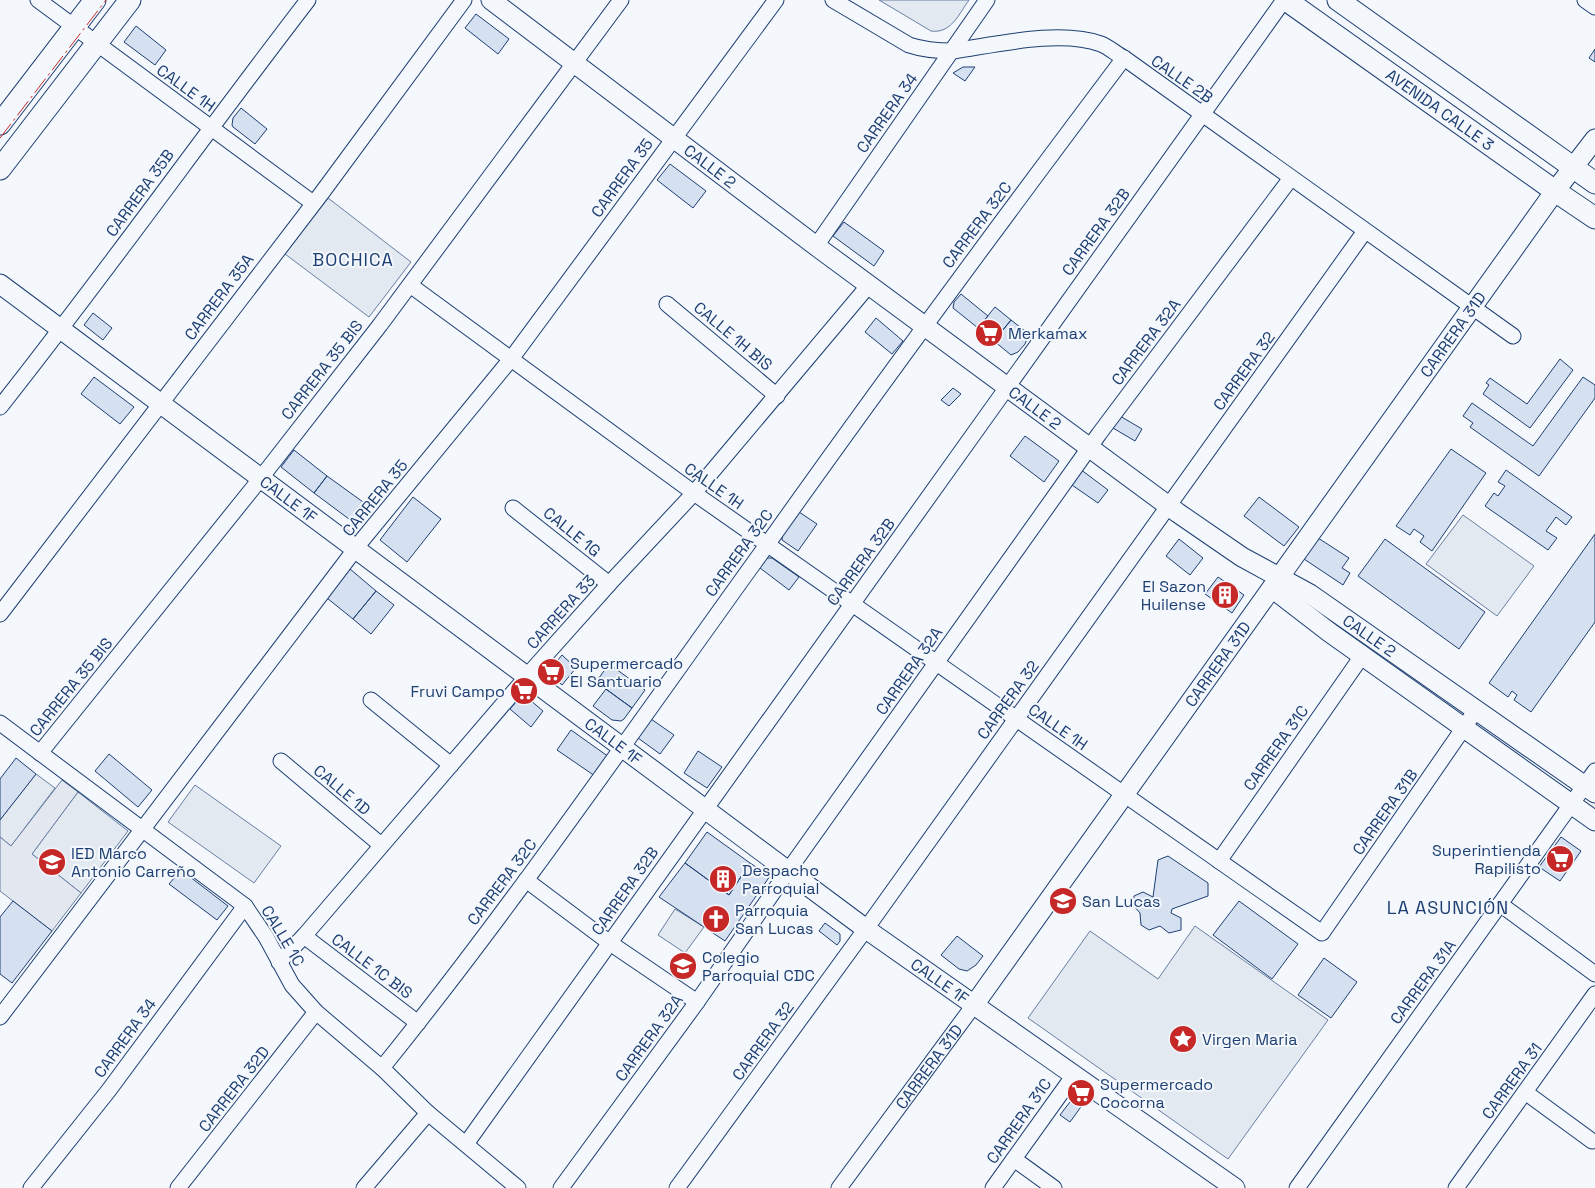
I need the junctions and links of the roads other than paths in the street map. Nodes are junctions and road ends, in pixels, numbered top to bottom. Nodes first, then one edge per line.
1 (38, 0) edge
2 (95, 0) edge
3 (130, 0) edge
4 (308, 0) edge
5 (464, 0) edge
6 (491, 0) edge
7 (621, 0) edge
8 (776, 0) edge
9 (833, 0) edge
10 (987, 0) edge
11 (1285, 0) edge
12 (1338, 0) edge
13 (1585, 0) edge
14 (1595, 7) edge
15 (75, 27) junction
16 (97, 44) junction
17 (952, 51) junction
18 (1124, 58) junction
19 (575, 64) junction
20 (1202, 114) junction
21 (0, 124) edge
22 (210, 127) junction
23 (673, 139) junction
24 (1595, 139) edge
25 (1573, 168) junction
26 (0, 170) edge
27 (1291, 178) junction
28 (1595, 182) edge
29 (1555, 191) junction
30 (313, 203) junction
31 (1595, 218) edge
32 (1365, 231) junction
33 (816, 246) junction
34 (0, 284) edge
35 (410, 285) junction
36 (869, 285) junction
37 (667, 304) dead end
38 (1473, 307) junction
39 (924, 326) junction
40 (61, 330) junction
41 (1513, 336) dead end
42 (510, 359) junction
43 (1007, 387) junction
44 (778, 396) junction
45 (161, 404) junction
46 (0, 407) edge
47 (1090, 448) junction
48 (261, 478) junction
49 (694, 493) junction
50 (1168, 506) junction
51 (513, 508) dead end
52 (767, 544) junction
53 (356, 549) junction
54 (1276, 583) junction
55 (609, 584) junction
56 (852, 604) junction
57 (0, 614) edge
58 (1362, 656) junction
59 (936, 663) junction
60 (527, 677) junction
61 (371, 700) dead end
62 (1476, 710) junction
63 (1016, 719) junction
64 (0, 723) edge
65 (1464, 728) junction
66 (622, 747) junction
67 (40, 753) junction
68 (281, 762) dead end
69 (451, 765) junction
70 (1591, 783) edge
71 (1124, 794) junction
72 (1570, 805) junction
73 (705, 809) junction
74 (1595, 821) edge
75 (142, 830) junction
76 (381, 845) junction
77 (1219, 861) junction
78 (788, 871) junction
79 (526, 880) junction
80 (1500, 904) junction
81 (245, 906) junction
82 (866, 928) junction
83 (1322, 933) joint
84 (304, 936) junction
85 (610, 943) junction
86 (279, 962) junction
87 (1595, 974) edge
88 (1595, 994) edge
89 (6, 997) edge
90 (697, 1002) junction
91 (974, 1005) junction
92 (316, 1012) junction
93 (0, 1017) edge
94 (418, 1023) junction
95 (382, 1068) junction
96 (1074, 1075) junction
97 (1525, 1092) junction
98 (428, 1113) junction
99 (1592, 1141) dead end
100 (466, 1144) junction
101 (1014, 1159) junction
102 (1230, 1187) edge
103 (31, 1188) edge
104 (178, 1188) edge
105 (364, 1188) edge
106 (518, 1188) edge
107 (561, 1188) edge
108 (677, 1188) edge
109 (839, 1188) edge
110 (993, 1188) edge
111 (1054, 1188) edge
112 (1297, 1188) edge
113 (1456, 1188) edge

1 - 15 street, CALLE 1H
2 - 15 main road
3 - 16 main road
4 - 22 street, CARRERA 35B
5 - 30 street, CARRERA 35A
6 - 19 street, CALLE 2
7 - 19 street, CARRERA 35 BIS
8 - 23 street, CARRERA 35
9 - 17 street, CALLE 2B
10 - 17 street, CARRERA 34
11 - 20 street, CARRERA 32B
11 - 29 main road, AVENIDA CALLE 3
12 - 25 main road, AVENIDA CALLE 3
13 - 14 street
15 - 16 street, CALLE 1H
15 - 21 main road
16 - 22 street, CALLE 1H
16 - 26 main road
17 - 18 street, CALLE 2B
17 - 33 street, CARRERA 34
18 - 20 street, CALLE 2B
18 - 39 street, CARRERA 32C
19 - 23 street, CALLE 2
19 - 35 street, CARRERA 35 BIS
20 - 27 street, CALLE 2B
20 - 43 street, CARRERA 32B
22 - 30 street, CALLE 1H
22 - 40 street, CARRERA 35B
23 - 33 street, CALLE 2
23 - 42 street, CARRERA 35
24 - 25 street, CARRERA 31D
25 - 28 main road, AVENIDA CALLE 3
25 - 29 street, CARRERA 31D
27 - 32 street, CALLE 2B
27 - 47 street, CARRERA 32A
29 - 31 main road, AVENIDA CALLE 3
29 - 38 street, CARRERA 31D
30 - 45 street, CARRERA 35A
32 - 38 street, CALLE 2B
32 - 50 street, CARRERA 32
33 - 36 street, CALLE 2
34 - 40 street, CALLE 1F
35 - 42 street, CALLE 1H
35 - 48 street, CARRERA 35 BIS
36 - 39 street, CALLE 2
36 - 44 street, CARRERA 33
37 - 44 street, CALLE 1H BIS
38 - 41 street, CALLE 2B
38 - 54 street, CARRERA 31D
39 - 43 street, CALLE 2
39 - 52 street, CARRERA 32C
40 - 45 street, CALLE 1F
40 - 46 street, CARRERA 35B
42 - 49 street, CALLE 1H
42 - 53 street, CARRERA 35
43 - 47 street, CALLE 2
43 - 56 street, CARRERA 32B
44 - 49 street, CARRERA 33
45 - 48 street, CALLE 1F
45 - 57 street, CARRERA 35A
47 - 50 street, CALLE 2
47 - 59 street, CARRERA 32A
48 - 53 street, CALLE 1F
48 - 67 street, CARRERA 35 BIS
49 - 52 street, CALLE 1H
49 - 55 street, CARRERA 33
50 - 54 street, CALLE 2
50 - 63 street, CARRERA 32
51 - 55 street, CALLE 1G
52 - 56 street, CALLE 1H
52 - 66 street, CARRERA 32C
53 - 60 street, CALLE 1F
53 - 75 street, CARRERA 35
54 - 58 street, CALLE 2
54 - 62 street, CALLE 2
54 - 71 street, CARRERA 31D
55 - 60 street, CARRERA 33
56 - 59 street, CALLE 1H
56 - 73 street, CARRERA 32B
58 - 65 street, CALLE 2
58 - 77 street, CARRERA 31C
59 - 63 street, CALLE 1H
59 - 78 street, CARRERA 32A
60 - 66 street, CALLE 1F
60 - 69 street, CARRERA 33
61 - 69 street
62 - 65 street, CARRERA 31B
62 - 70 street, CALLE 2
63 - 71 street, CALLE 1H
63 - 82 street, CARRERA 32
64 - 67 street, CALLE 1C
65 - 72 street, CALLE 2
65 - 83 street, CARRERA 31B
66 - 73 street, CALLE 1F
66 - 79 street, CARRERA 32C
67 - 75 street, CALLE 1C
68 - 76 street, CALLE 1D
69 - 76 street, CARRERA 33
70 - 72 street, CARRERA 31A
71 - 77 street, CALLE 1H
71 - 91 street, CARRERA 31D
72 - 74 street, CALLE 2
72 - 80 street, CARRERA 31A
73 - 78 street, CALLE 1F
73 - 85 street, CARRERA 32B
75 - 81 street, CALLE 1C
75 - 89 street, CARRERA 35
76 - 84 street, CARRERA 33
77 - 83 street, CALLE 1H
78 - 82 street, CALLE 1F
78 - 90 street, CARRERA 32A
79 - 85 street
79 - 94 street, CARRERA 32C
80 - 87 street
80 - 112 street, CARRERA 31A
81 - 86 street, CALLE 1C
81 - 103 street, CARRERA 34
82 - 91 street, CALLE 1F
82 - 108 street, CARRERA 32
84 - 86 street, CARRERA 33
84 - 94 street, CALLE 1C BIS
85 - 90 street
85 - 100 street, CARRERA 32B
86 - 92 street, CALLE 1C
88 - 97 street, CARRERA 31
89 - 93 street, CARRERA 35
90 - 107 street, CARRERA 32A
91 - 96 street, CALLE 1F
91 - 109 street, CARRERA 31D
92 - 95 street, CALLE 1C
92 - 104 street, CARRERA 32D
94 - 95 street, CARRERA 32C
95 - 98 street, CALLE 1C
96 - 101 street, CARRERA 31C
96 - 102 street, CALLE 1F
97 - 99 street
97 - 113 street, CARRERA 31
98 - 100 street, CALLE 1C
98 - 105 street
100 - 106 street, CALLE 1C
101 - 110 street, CARRERA 31C
101 - 111 street

